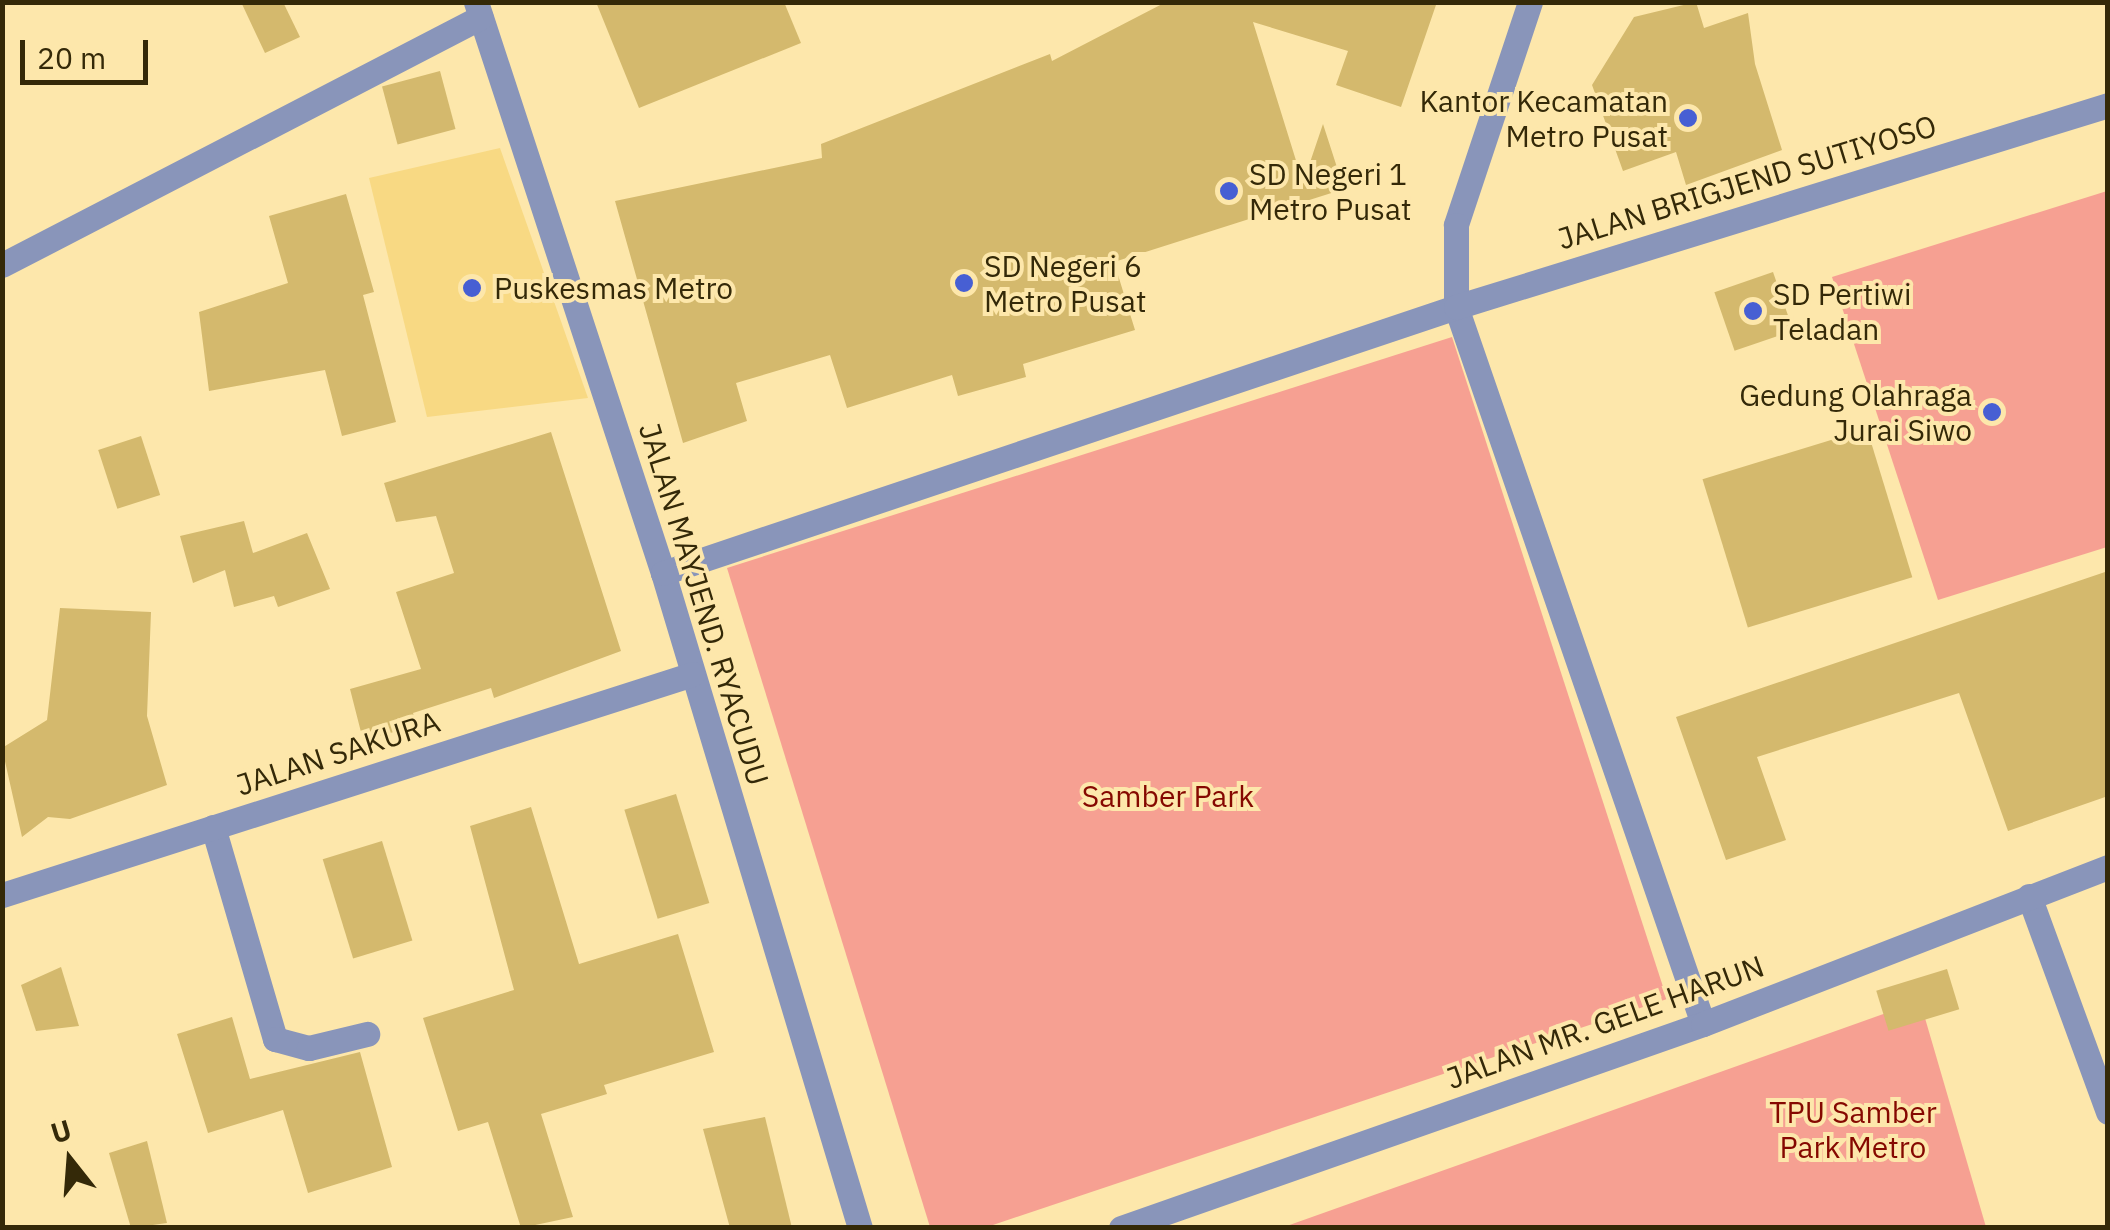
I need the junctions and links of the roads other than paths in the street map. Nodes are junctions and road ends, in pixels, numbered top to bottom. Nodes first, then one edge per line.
1 (1530, 2) edge
2 (479, 10) edge
3 (2108, 105) edge
4 (2, 264) edge
5 (1456, 306) junction
6 (663, 573) junction
7 (693, 674) junction
8 (213, 827) junction
9 (2108, 867) edge
10 (2, 895) edge
11 (2029, 896) junction
12 (1703, 1024) junction
13 (367, 1034) dead end
14 (2108, 1112) edge
15 (860, 1228) edge
16 (1122, 1228) edge

1 - 5 street
2 - 4 street
2 - 6 street, JALAN MAYJEND. RYACUDU
3 - 5 street, JALAN BRIGJEND SUTIYOSO
5 - 6 street, JALAN BRIGJEND SUTIYOSO
5 - 12 street
6 - 7 street, JALAN MAYJEND. RYACUDU
7 - 8 street, JALAN SAKURA
7 - 15 street, JALAN MAYJEND. RYACUDU
8 - 10 street, JALAN SAKURA
8 - 13 street
9 - 11 street, JALAN MR. GELE HARUN
11 - 12 street, JALAN MR. GELE HARUN
11 - 14 street
12 - 16 street, JALAN MR. GELE HARUN

